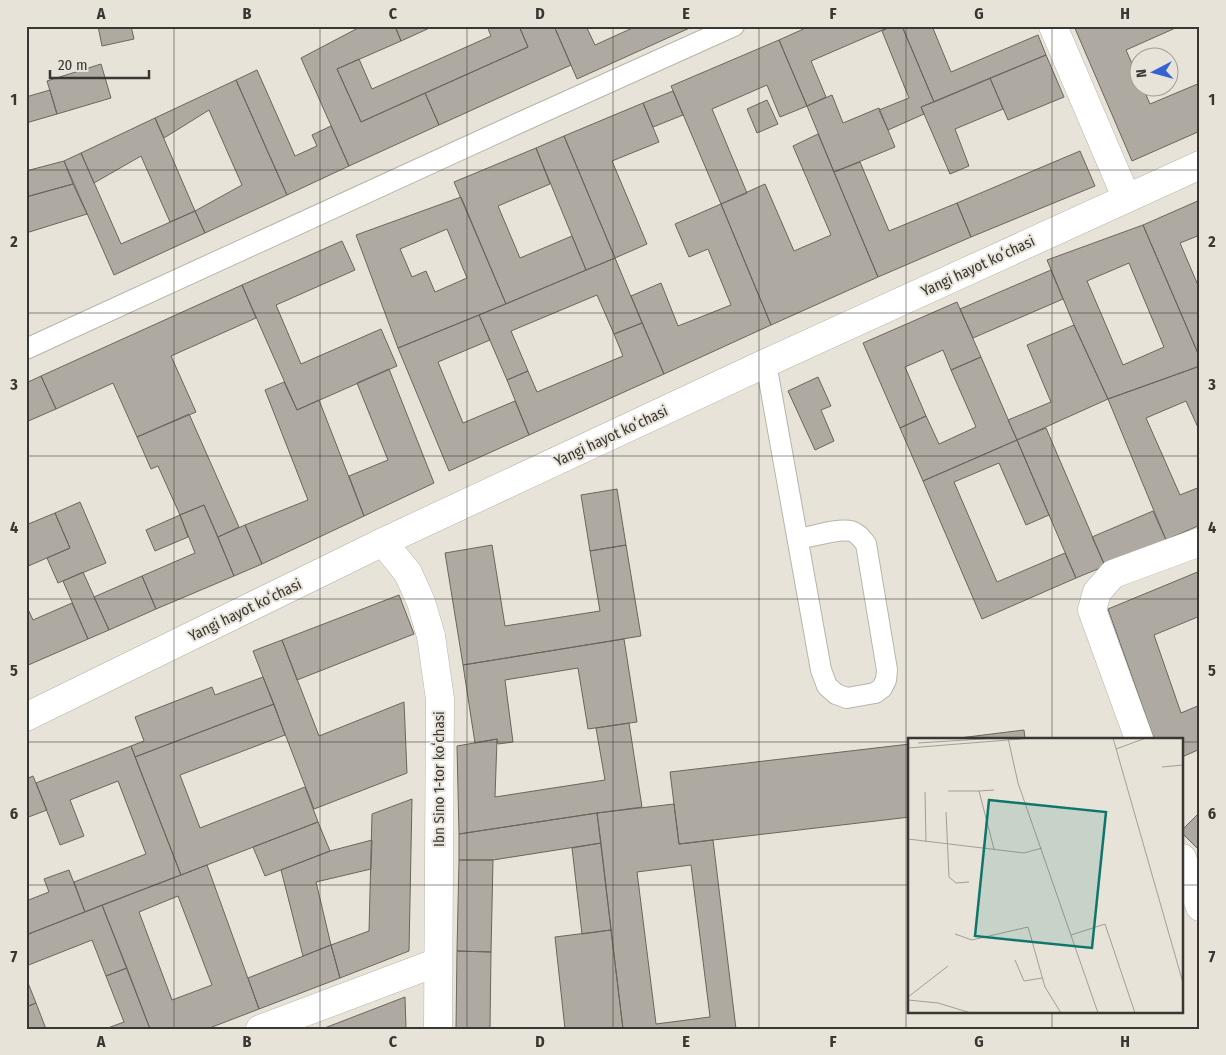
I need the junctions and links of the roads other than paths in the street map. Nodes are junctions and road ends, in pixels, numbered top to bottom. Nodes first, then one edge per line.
1 (734, 26) edge
2 (1053, 26) edge
3 (1200, 165) edge
4 (1126, 197) junction
5 (26, 349) edge
6 (766, 364) junction
7 (798, 539) junction
8 (383, 542) junction
9 (1200, 542) edge
10 (26, 717) edge
11 (1139, 738) edge
12 (1184, 863) edge
13 (1200, 907) edge
14 (438, 962) junction
15 (260, 1029) edge
16 (438, 1029) edge

1 - 5 lane
2 - 4 street
3 - 4 street, Yangi hayot koʻchasi
4 - 6 street, Yangi hayot koʻchasi
6 - 7 lane
6 - 8 street, Yangi hayot koʻchasi
7 - 7 lane
8 - 10 street, Yangi hayot koʻchasi
8 - 14 street, Ibn Sino 1-tor koʻchasi
9 - 11 street
12 - 13 street
14 - 15 street
14 - 16 street, Ibn Sino 1-tor koʻchasi

